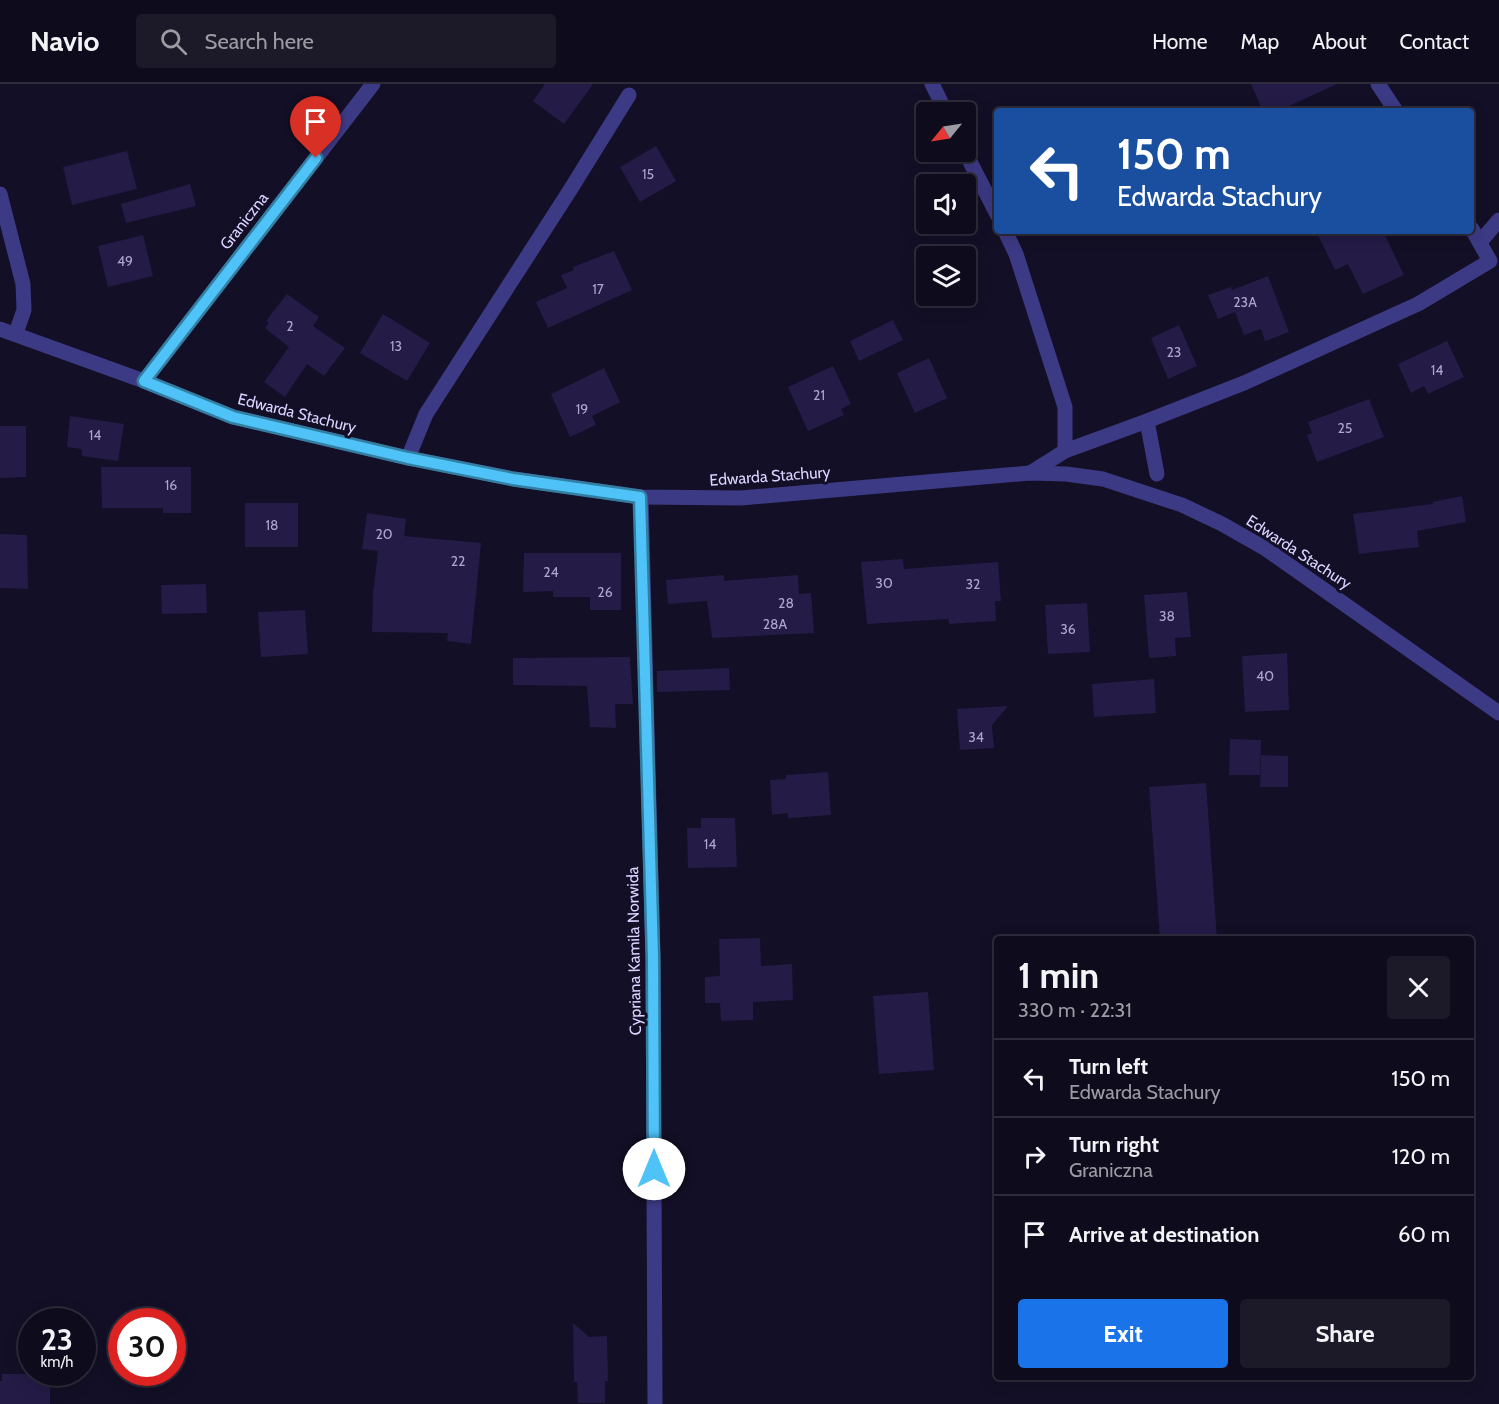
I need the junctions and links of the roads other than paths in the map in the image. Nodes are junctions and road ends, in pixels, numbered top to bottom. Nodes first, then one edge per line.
1 (373, 84) edge
2 (932, 84) edge
3 (1378, 84) edge
4 (629, 95) dead end
5 (941, 102) edge
6 (1394, 108) edge
7 (970, 162) edge
8 (0, 194) edge
9 (994, 208) edge
10 (1499, 220) edge
11 (1006, 234) edge
12 (1476, 236) edge
13 (0, 329) edge
14 (16, 333) junction
15 (144, 381) junction
16 (1147, 421) junction
17 (1065, 451) junction
18 (408, 458) junction
19 (1030, 473) junction
20 (1157, 474) dead end
21 (640, 497) junction
22 (1499, 713) edge
23 (656, 1404) edge

1 - 15 street, Graniczna
2 - 5 street
3 - 6 street
4 - 18 street
7 - 9 street
8 - 14 street
10 - 12 street
11 - 17 street
12 - 16 street
13 - 14 street, Edwarda Stachury
14 - 15 street, Edwarda Stachury
15 - 18 street, Edwarda Stachury
16 - 17 street
16 - 20 street
17 - 19 street
18 - 21 street, Edwarda Stachury
19 - 21 street, Edwarda Stachury
19 - 22 street, Edwarda Stachury
21 - 23 street, Cypriana Kamila Norwida

